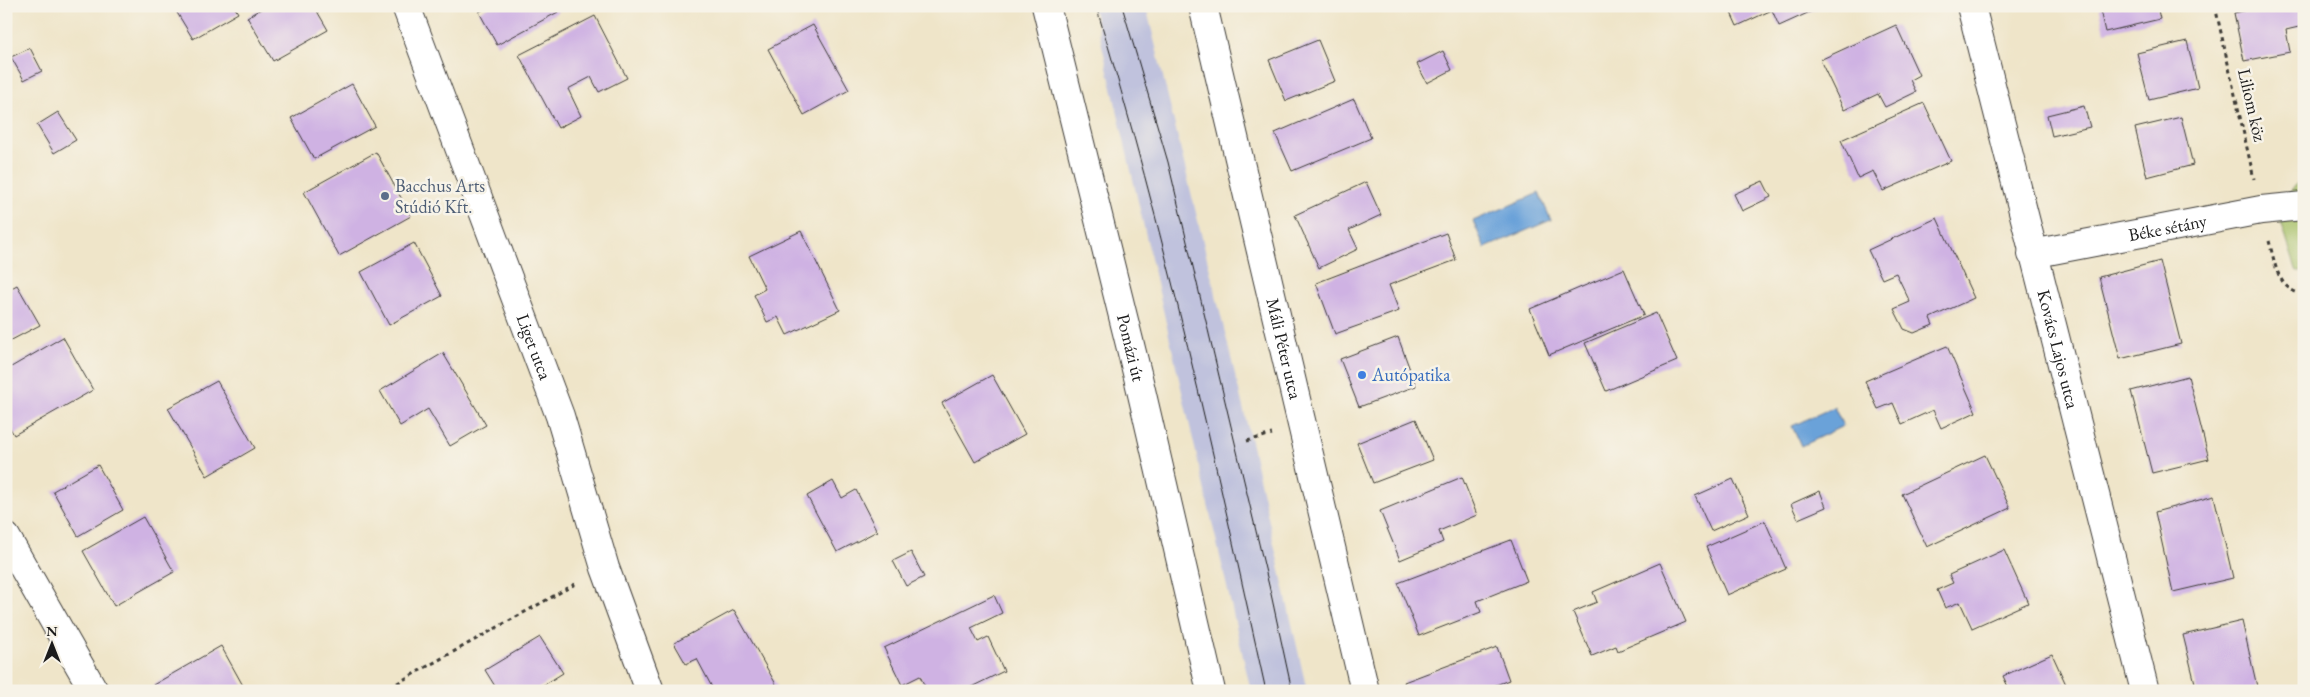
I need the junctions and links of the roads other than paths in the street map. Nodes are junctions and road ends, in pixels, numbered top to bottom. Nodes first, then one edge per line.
1 (406, 6) edge
2 (1046, 6) edge
3 (1203, 6) edge
4 (1971, 6) edge
5 (2304, 206) edge
6 (2032, 254) junction
7 (6, 536) edge
8 (94, 691) edge
9 (650, 691) edge
10 (1211, 691) edge
11 (1364, 691) edge
12 (2145, 691) edge

1 - 9 street, Liget utca
2 - 10 street, Pomázi út
3 - 11 street, Máli Péter utca
4 - 6 street, Kovács Lajos utca
5 - 6 street, Béke sétány
6 - 12 street, Kovács Lajos utca
7 - 8 street

